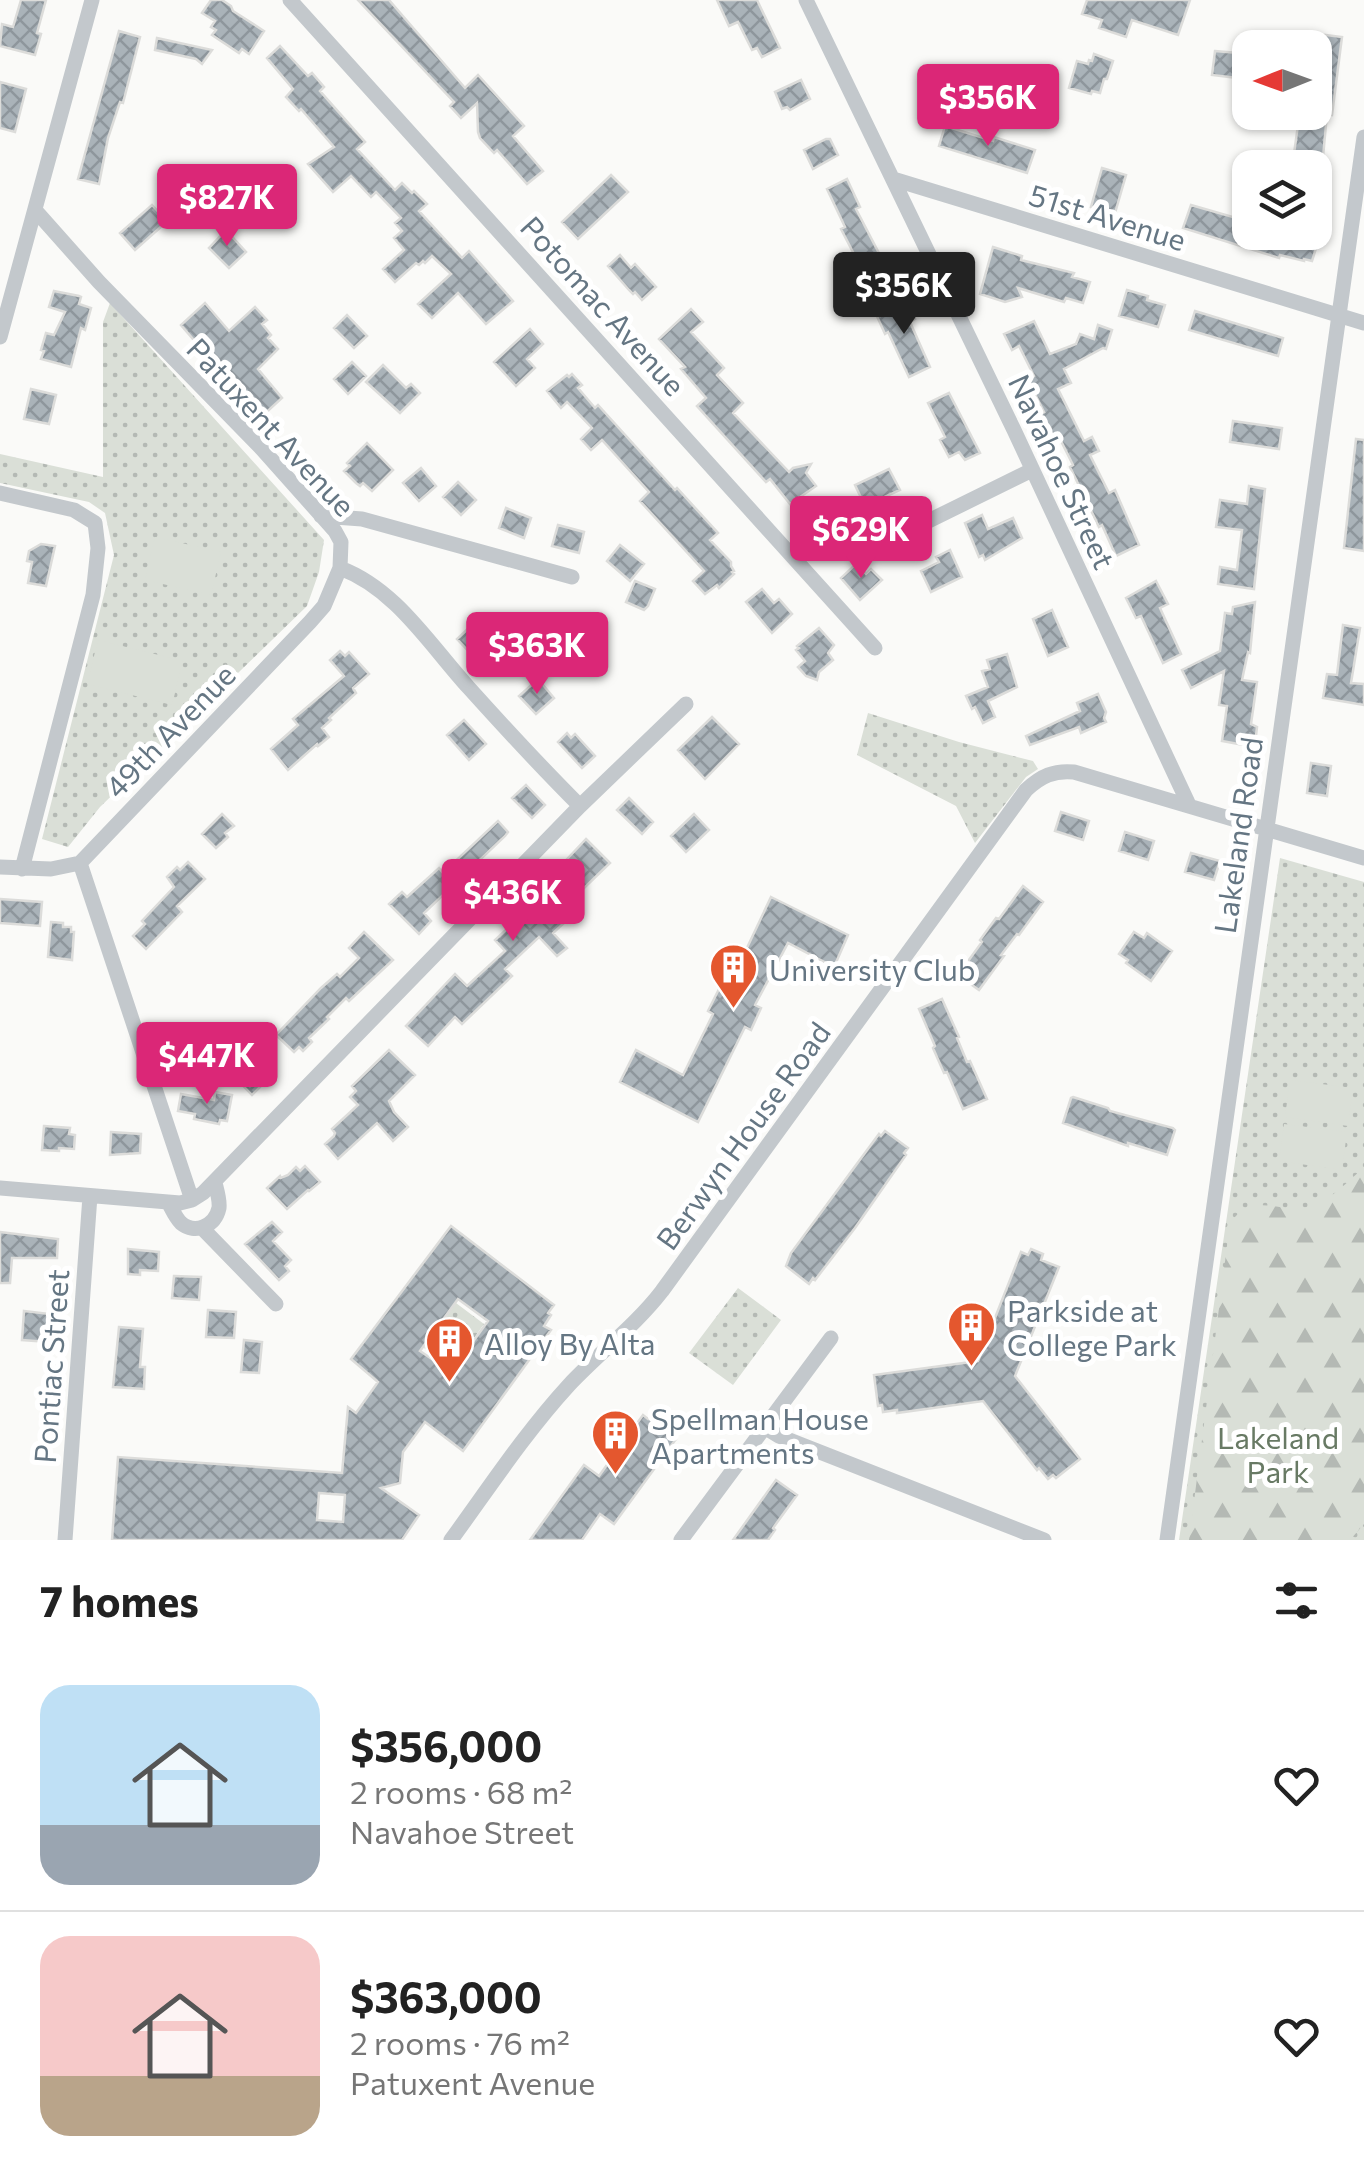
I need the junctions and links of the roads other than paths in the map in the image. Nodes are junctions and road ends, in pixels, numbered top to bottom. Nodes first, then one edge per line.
1 (92, 0) edge
2 (290, 0) edge
3 (806, 0) edge
4 (1364, 137) edge
5 (893, 179) junction
6 (35, 210) junction
7 (1339, 315) junction
8 (1364, 323) edge
9 (0, 337) edge
10 (1032, 470) junction
11 (0, 493) edge
12 (321, 516) junction
13 (898, 536) dead end
14 (340, 568) junction
15 (572, 577) dead end
16 (875, 648) dead end
17 (686, 704) dead end
18 (1189, 805) junction
19 (580, 806) junction
20 (1266, 830) junction
21 (1364, 858) edge
22 (80, 863) junction
23 (0, 867) edge
24 (22, 869) junction
25 (215, 1183) junction
26 (0, 1188) edge
27 (90, 1196) junction
28 (192, 1200) junction
29 (168, 1202) junction
30 (202, 1229) junction
31 (276, 1304) dead end
32 (830, 1338) dead end
33 (764, 1426) junction
34 (65, 1540) edge
35 (450, 1540) edge
36 (681, 1540) edge
37 (1044, 1540) edge
38 (1167, 1540) edge

1 - 6 street
2 - 16 street, Potomac Avenue
3 - 5 street, Navahoe Street
4 - 7 street, Lakeland Road
5 - 7 street, 51st Avenue
5 - 10 street, Navahoe Street
6 - 9 street
6 - 12 street, Patuxent Avenue
7 - 8 street, 51st Avenue
7 - 20 street, Lakeland Road
10 - 13 street
10 - 18 street, Navahoe Street
11 - 24 street
12 - 14 street, Patuxent Avenue
12 - 15 street
14 - 19 street
14 - 22 street, 49th Avenue
17 - 19 street
18 - 20 street
18 - 35 street, Berwyn House Road
19 - 25 street
20 - 21 street
20 - 38 street, Lakeland Road
22 - 24 street
22 - 28 street
23 - 24 street
25 - 28 street
25 - 30 street
26 - 27 street
27 - 29 street
27 - 34 street, Pontiac Street
28 - 29 street
29 - 30 street
30 - 31 street
32 - 33 street
33 - 36 street
33 - 37 street

